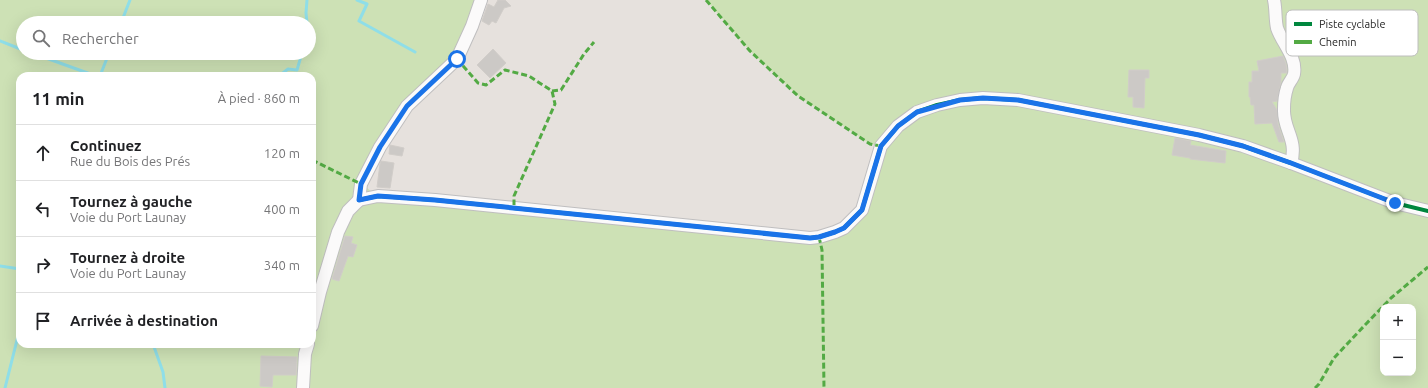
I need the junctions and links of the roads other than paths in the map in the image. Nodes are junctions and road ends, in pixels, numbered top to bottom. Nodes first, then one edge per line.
1 (481, 0) edge
2 (1274, 0) edge
3 (1286, 46) edge
4 (1291, 56) edge
5 (1291, 163) junction
6 (359, 200) junction
7 (1428, 211) edge
8 (316, 309) edge
9 (307, 348) edge
10 (303, 388) edge

1 - 6 street
2 - 3 street
4 - 5 street
5 - 6 street
5 - 7 street
6 - 8 street
9 - 10 street

